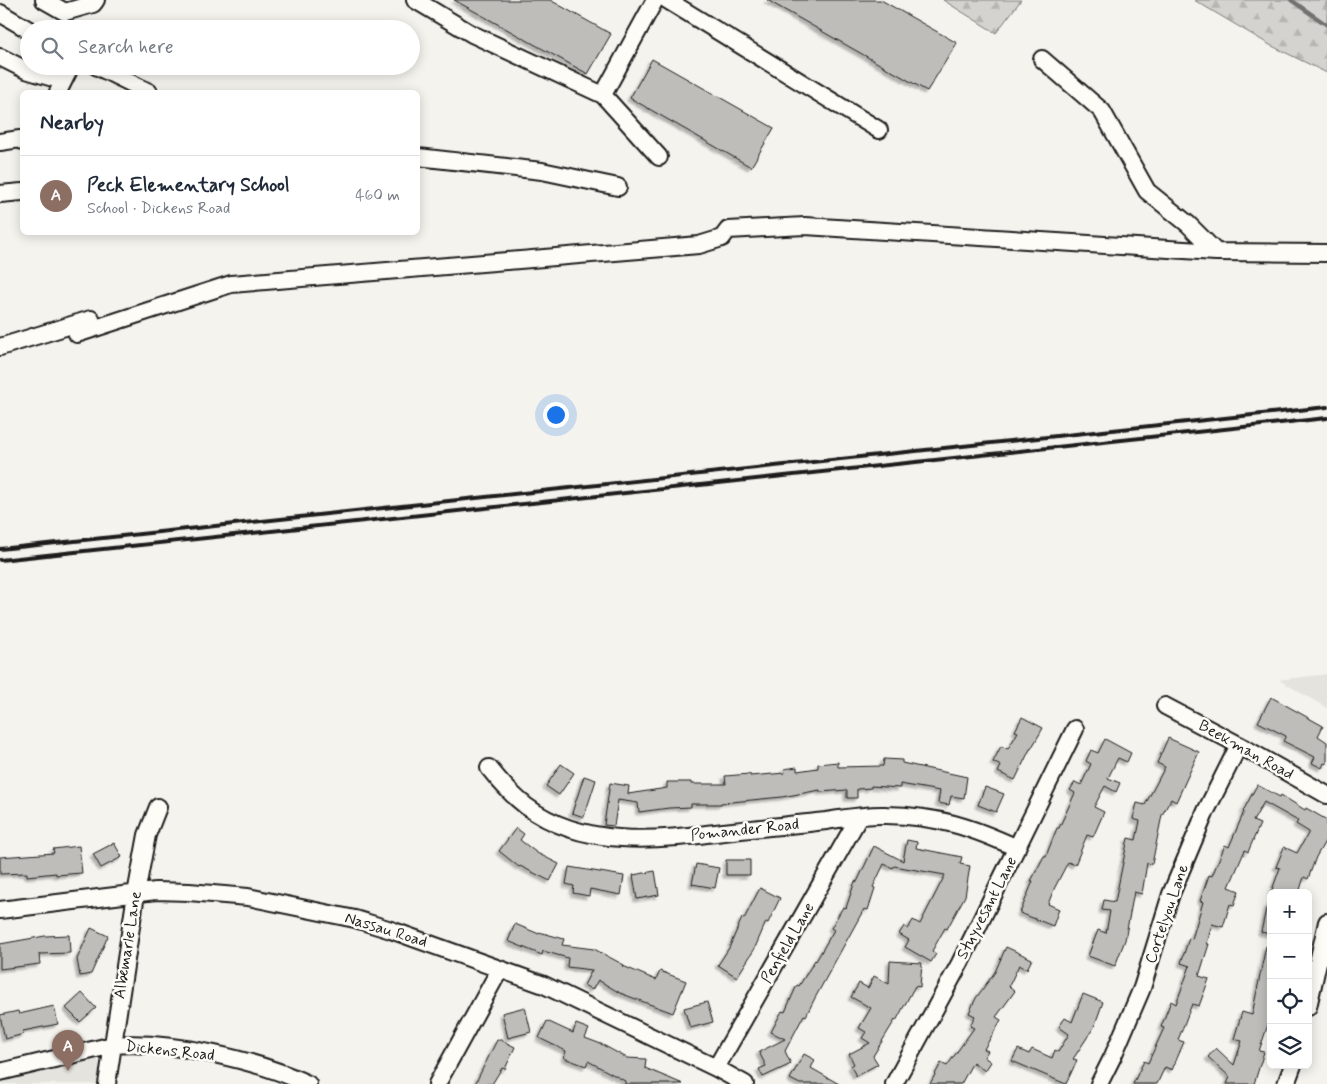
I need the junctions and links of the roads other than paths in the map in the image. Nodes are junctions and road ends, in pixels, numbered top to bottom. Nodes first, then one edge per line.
1 (44, 0) edge
2 (96, 0) edge
3 (415, 0) edge
4 (655, 0) edge
5 (667, 0) edge
6 (0, 13) edge
7 (20, 25) edge
8 (0, 57) edge
9 (1042, 59) dead end
10 (20, 67) edge
11 (36, 75) edge
12 (67, 75) edge
13 (114, 75) edge
14 (61, 87) edge
15 (145, 90) edge
16 (603, 95) junction
17 (880, 130) dead end
18 (20, 139) edge
19 (0, 142) edge
20 (420, 157) edge
21 (659, 157) dead end
22 (618, 187) dead end
23 (20, 192) edge
24 (0, 194) edge
25 (1216, 252) junction
26 (1327, 253) edge
27 (165, 296) dead end
28 (77, 334) dead end
29 (0, 347) edge
30 (1165, 706) dead end
31 (1075, 729) dead end
32 (1239, 745) junction
33 (489, 768) dead end
34 (1327, 796) edge
35 (158, 807) dead end
36 (859, 817) junction
37 (1017, 848) junction
38 (136, 894) junction
39 (0, 910) edge
40 (1327, 922) edge
41 (500, 969) junction
42 (1312, 989) edge
43 (113, 1045) junction
44 (716, 1068) junction
45 (1291, 1069) edge
46 (0, 1072) edge
47 (107, 1084) edge
48 (308, 1084) edge
49 (437, 1084) edge
50 (745, 1084) edge
51 (894, 1084) edge
52 (1099, 1084) edge
53 (1286, 1084) edge

1 - 2 street
3 - 16 street
4 - 16 street
5 - 17 street
6 - 7 street
8 - 10 street
9 - 25 street
11 - 14 street
12 - 14 street
13 - 15 street
16 - 21 street
18 - 19 street
20 - 22 street
23 - 24 street
25 - 26 street
25 - 28 street
27 - 29 street
30 - 32 street, Beekman Road
31 - 37 street, Stuyvesant Lane
32 - 34 street, Beekman Road
32 - 52 street, Cortelyou Lane
33 - 36 street, Pomander Road
35 - 38 street, Albemarle Lane
36 - 37 street, Pomander Road
36 - 44 street, Penfield Lane
37 - 51 street, Stuyvesant Lane
38 - 39 street, Nassau Road
38 - 41 street, Nassau Road
38 - 43 street, Albemarle Lane
40 - 42 street
41 - 44 street, Nassau Road
41 - 49 street
43 - 46 street, Dickens Road
43 - 47 street, Albemarle Lane
43 - 48 street, Dickens Road
44 - 50 street, Nassau Road
45 - 53 street

